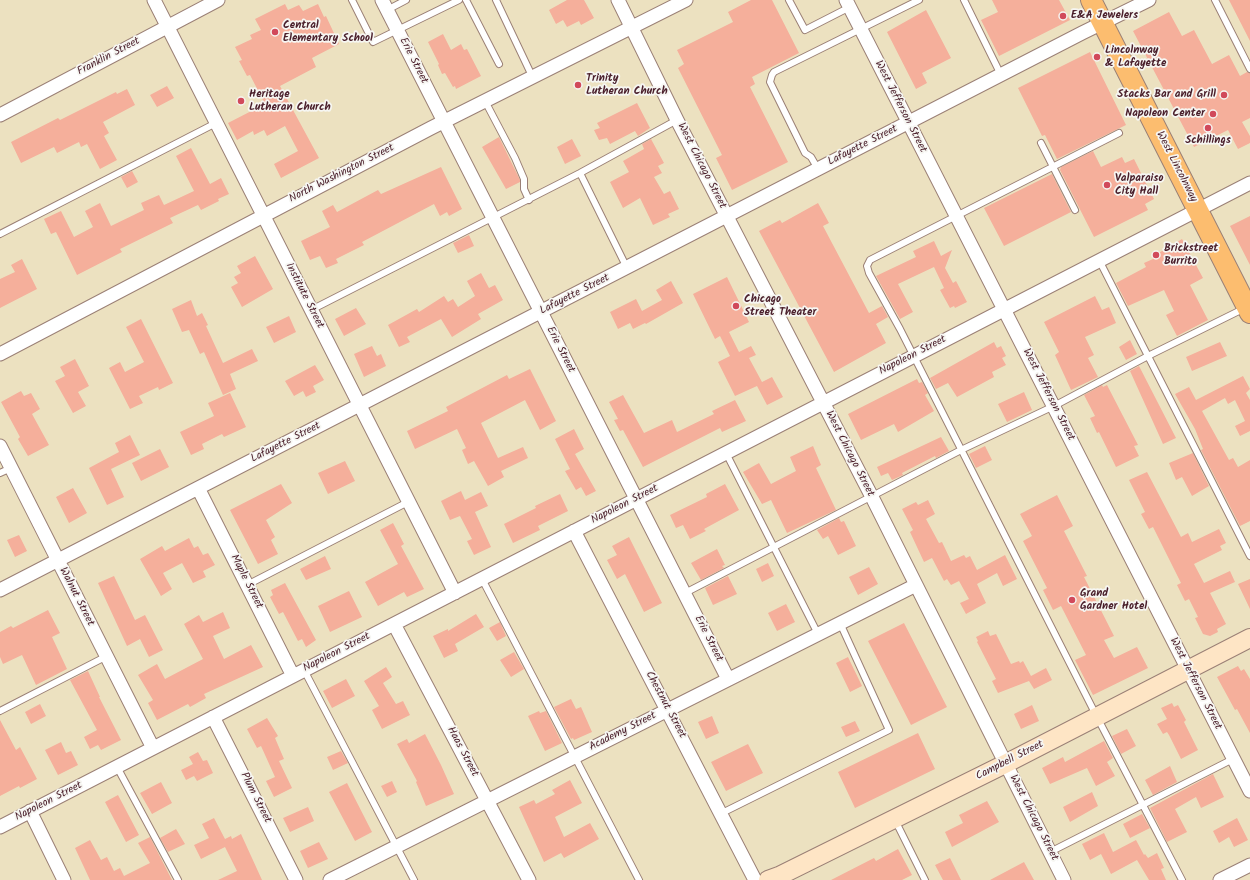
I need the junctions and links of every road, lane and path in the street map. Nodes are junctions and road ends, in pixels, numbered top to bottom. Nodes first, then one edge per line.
1 (154, 0) edge
2 (218, 0) edge
3 (352, 0) edge
4 (406, 0) edge
5 (459, 0) edge
6 (466, 0) edge
7 (496, 0) edge
8 (618, 0) edge
9 (686, 0) edge
10 (789, 0) edge
11 (919, 0) edge
12 (964, 0) edge
13 (1091, 0) edge
14 (1149, 0) edge
15 (1215, 0) edge
16 (848, 4) edge
17 (384, 5) edge
18 (1103, 23) junction
19 (167, 26) junction
20 (632, 28) junction
21 (860, 28) junction
22 (397, 31) junction
23 (499, 64) dead end
24 (1250, 69) edge
25 (1001, 75) junction
26 (533, 78) junction
27 (485, 101) junction
28 (0, 115) edge
29 (677, 120) junction
30 (444, 122) junction
31 (216, 123) junction
32 (908, 123) junction
33 (1119, 133) dead end
34 (1041, 143) dead end
35 (1053, 167) junction
36 (818, 169) junction
37 (580, 173) junction
38 (1250, 183) edge
39 (529, 200) junction
40 (1198, 209) junction
41 (1075, 210) dead end
42 (263, 215) junction
43 (727, 216) junction
44 (956, 216) junction
45 (493, 218) junction
46 (0, 234) edge
47 (1099, 260) junction
48 (627, 268) junction
49 (1004, 309) junction
50 (1249, 309) edge
51 (311, 311) junction
52 (541, 312) junction
53 (0, 354) edge
54 (913, 356) junction
55 (1148, 356) junction
56 (823, 402) junction
57 (359, 405) junction
58 (1054, 406) junction
59 (0, 446) edge
60 (961, 450) junction
61 (726, 453) junction
62 (6, 470) edge
63 (198, 488) junction
64 (872, 497) junction
65 (636, 499) junction
66 (408, 502) junction
67 (574, 530) junction
68 (774, 547) junction
69 (1250, 556) edge
70 (58, 560) junction
71 (482, 578) junction
72 (247, 585) junction
73 (916, 585) junction
74 (0, 590) edge
75 (454, 592) junction
76 (685, 593) junction
77 (840, 623) junction
78 (394, 624) junction
79 (818, 634) junction
80 (1250, 638) edge
81 (106, 656) junction
82 (1189, 671) junction
83 (298, 673) junction
84 (728, 679) junction
85 (668, 709) junction
86 (0, 711) edge
87 (213, 717) junction
88 (1097, 717) junction
89 (153, 748) junction
90 (576, 756) junction
91 (1233, 759) junction
92 (1005, 764) junction
93 (117, 767) junction
94 (1250, 791) edge
95 (487, 800) junction
96 (1143, 805) junction
97 (30, 811) junction
98 (722, 813) junction
99 (894, 818) junction
100 (0, 827) edge
101 (397, 846) junction
102 (1050, 852) junction
103 (1250, 865) edge
104 (64, 880) edge
105 (178, 880) edge
106 (296, 880) edge
107 (330, 880) edge
108 (414, 880) edge
109 (529, 880) edge
110 (639, 880) edge
111 (755, 880) edge
112 (768, 880) edge
113 (925, 880) edge
114 (1064, 880) edge
115 (1182, 880) edge
116 (1220, 880) edge

1 - 19 street, Institute Street
2 - 19 street, Franklin Street
3 - 22 lane
4 - 17 lane
5 - 22 lane
6 - 23 lane
7 - 26 lane
8 - 20 street, West Chicago Street
9 - 20 street, North Washington Street
10 - 16 lane
11 - 21 lane
12 - 25 lane
13 - 18 main road, West Lincolnway
14 - 18 street, Lafayette Street
15 - 24 lane
16 - 21 street, West Jefferson Street
17 - 22 street, Erie Street
18 - 25 street, Lafayette Street
18 - 40 main road, West Lincolnway
19 - 28 street, Franklin Street
19 - 31 street, Institute Street
20 - 26 street, North Washington Street
20 - 29 street, West Chicago Street
21 - 32 street, West Jefferson Street
21 - 36 lane
22 - 30 street, Erie Street
25 - 32 street, Lafayette Street
26 - 27 street, North Washington Street
27 - 30 street, North Washington Street
27 - 39 lane
29 - 37 lane
29 - 43 street, West Chicago Street
30 - 42 street, North Washington Street
30 - 45 street, Erie Street
31 - 42 street, Institute Street
31 - 46 lane
32 - 36 street, Lafayette Street
32 - 44 street, West Jefferson Street
33 - 35 lane
34 - 35 lane
35 - 41 lane
35 - 44 lane
36 - 43 street, Lafayette Street
37 - 39 lane
37 - 48 lane
38 - 40 street, Napoleon Street
39 - 45 lane
40 - 47 street, Napoleon Street
40 - 50 main road, West Lincolnway
42 - 51 street, Institute Street
42 - 53 street, North Washington Street
43 - 48 street, Lafayette Street
43 - 56 street, West Chicago Street
44 - 49 street, West Jefferson Street
44 - 54 lane
45 - 51 lane
45 - 52 street, Erie Street
47 - 49 street, Napoleon Street
47 - 55 lane
48 - 52 street, Lafayette Street
49 - 54 street, Napoleon Street
49 - 58 street, West Jefferson Street
50 - 55 lane
51 - 57 street, Institute Street
52 - 57 street, Lafayette Street
52 - 65 street, Erie Street
54 - 56 street, Napoleon Street
54 - 60 lane
55 - 58 lane
55 - 69 lane
56 - 61 street, Napoleon Street
56 - 64 street, West Chicago Street
57 - 63 street, Lafayette Street
57 - 66 street, Institute Street
58 - 60 lane
58 - 82 street, West Jefferson Street
59 - 62 street, Walnut Street
60 - 64 lane
60 - 88 lane
61 - 65 street, Napoleon Street
61 - 68 lane
62 - 70 street, Walnut Street
63 - 70 street, Lafayette Street
63 - 72 street, Maple Street
64 - 68 lane
64 - 73 street, West Chicago Street
65 - 67 street, Napoleon Street
65 - 76 street, Erie Street
66 - 72 lane
66 - 75 street, Institute Street
67 - 71 street, Napoleon Street
67 - 85 street, Chestnut Street
68 - 76 lane
68 - 79 lane
70 - 74 street, Lafayette Street
70 - 81 street, Walnut Street
71 - 75 street, Napoleon Street
71 - 90 lane
72 - 83 street, Maple Street
73 - 77 street, Academy Street
73 - 92 street, West Chicago Street
75 - 78 street, Napoleon Street
76 - 84 street, Erie Street
77 - 79 street, Academy Street
77 - 98 lane
78 - 83 street, Napoleon Street
78 - 95 street, Haas Street
79 - 84 street, Academy Street
80 - 82 main road, Campbell Street
81 - 86 lane
81 - 89 street, Walnut Street
82 - 88 main road, Campbell Street
82 - 91 street, West Jefferson Street
83 - 87 street, Napoleon Street
83 - 101 lane
84 - 85 street, Academy Street
85 - 90 street, Academy Street
85 - 98 street, Chestnut Street
87 - 89 street, Napoleon Street
87 - 106 street, Plum Street
88 - 92 main road, Campbell Street
88 - 96 lane
89 - 93 street, Napoleon Street
90 - 95 street, Academy Street
90 - 110 lane
91 - 94 street, West Jefferson Street
91 - 96 lane
92 - 99 main road, Campbell Street
92 - 102 street, West Chicago Street
93 - 97 street, Napoleon Street
93 - 105 lane
95 - 101 street, Academy Street
95 - 109 street, Haas Street
96 - 102 lane
96 - 115 lane
97 - 100 street, Napoleon Street
97 - 104 street
98 - 111 street, Chestnut Street
99 - 112 main road, Campbell Street
99 - 113 lane
101 - 107 street, Academy Street
101 - 108 lane
102 - 114 street, West Chicago Street
103 - 116 street

